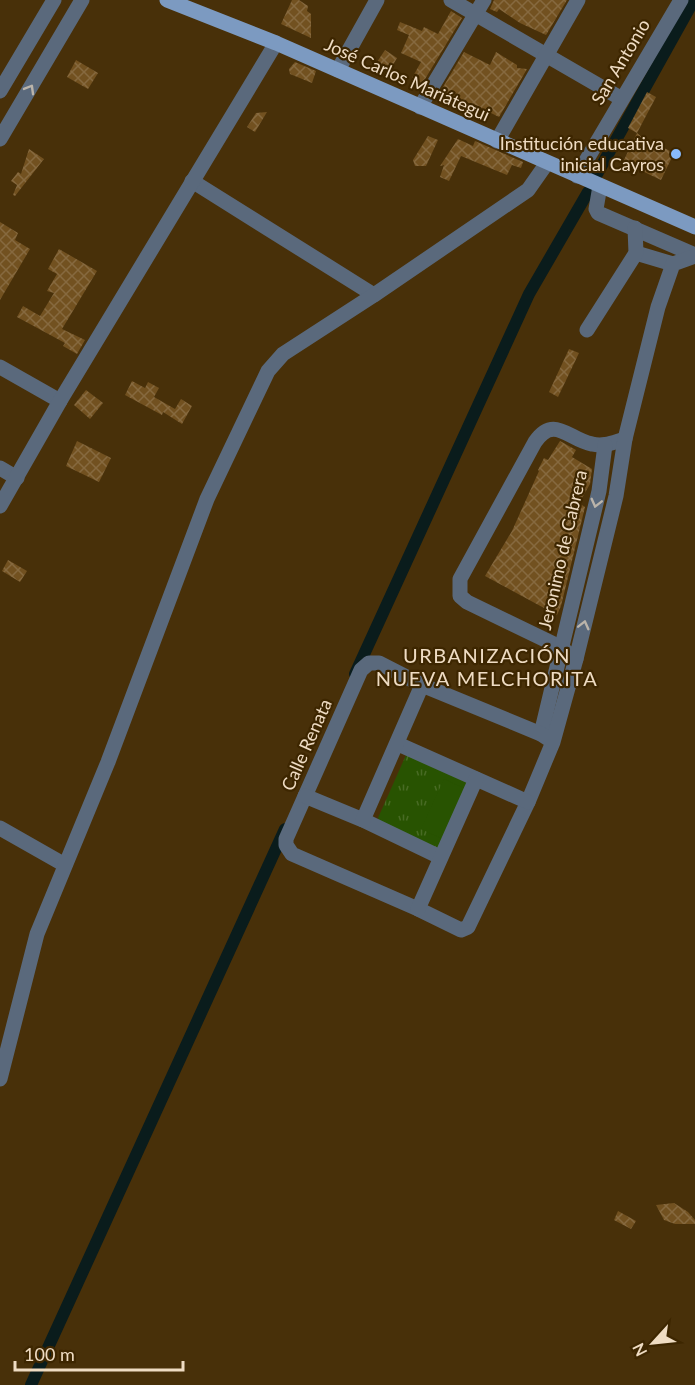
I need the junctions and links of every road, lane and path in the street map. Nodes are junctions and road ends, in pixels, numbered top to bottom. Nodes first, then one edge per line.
1 (54, 0) edge
2 (82, 0) edge
3 (167, 0) edge
4 (377, 0) edge
5 (451, 0) edge
6 (484, 0) edge
7 (578, 0) edge
8 (681, 0) edge
9 (475, 14) junction
10 (276, 43) junction
11 (547, 54) junction
12 (338, 70) junction
13 (0, 91) edge
14 (622, 99) junction
15 (420, 107) junction
16 (0, 139) edge
17 (497, 141) junction
18 (547, 163) junction
19 (577, 176) junction
20 (192, 182) junction
21 (600, 186) junction
22 (695, 227) edge
23 (634, 228) junction
24 (636, 253) junction
25 (695, 256) edge
26 (674, 264) junction
27 (374, 295) junction
28 (587, 330) dead end
29 (0, 367) edge
30 (60, 401) junction
31 (625, 439) junction
32 (605, 445) junction
33 (0, 468) edge
34 (17, 478) junction
35 (0, 506) edge
36 (560, 647) junction
37 (576, 659) junction
38 (422, 685) junction
39 (547, 738) junction
40 (398, 744) junction
41 (476, 779) junction
42 (305, 796) junction
43 (528, 802) junction
44 (363, 820) junction
45 (0, 828) edge
46 (440, 857) junction
47 (65, 865) junction
48 (418, 909) junction
49 (0, 1079) edge

1 - 13 street
16 -> 2 street
3 - 10 main road, José Carlos Mariátegui
4 - 12 street
5 - 9 street
6 - 9 street
7 - 11 street
8 - 14 street, San Antonio
9 - 11 street
9 - 15 street
10 - 12 main road, José Carlos Mariátegui
10 - 20 street
11 - 14 street
11 - 17 street
12 - 15 main road, José Carlos Mariátegui
14 - 19 street, San Antonio
15 - 17 main road, José Carlos Mariátegui
17 - 18 main road, José Carlos Mariátegui
18 - 19 main road, José Carlos Mariátegui
18 - 27 street
19 - 21 main road, José Carlos Mariátegui
20 - 27 street
20 - 30 street
21 - 22 main road, José Carlos Mariátegui
21 - 23 street
23 - 24 street
23 - 25 street
24 - 26 street
24 - 28 street
25 - 26 street
26 - 31 street
27 - 47 street
29 - 30 street
30 - 34 street
31 - 32 street
37 -> 31 street
32 -> 36 street, Jeronimo de Cabrera
32 - 36 street
33 - 34 street
34 - 35 street
36 - 37 street
36 - 39 street, Jeronimo de Cabrera
37 - 39 street
38 - 39 street
38 - 40 street
38 - 42 street, Calle Renata
39 - 43 street
40 - 41 street
40 - 44 street
41 - 43 street
41 - 46 street
42 - 44 street
42 - 48 street, Calle Renata
43 - 48 street
44 - 46 street
45 - 47 street
46 - 48 street
47 - 49 street

